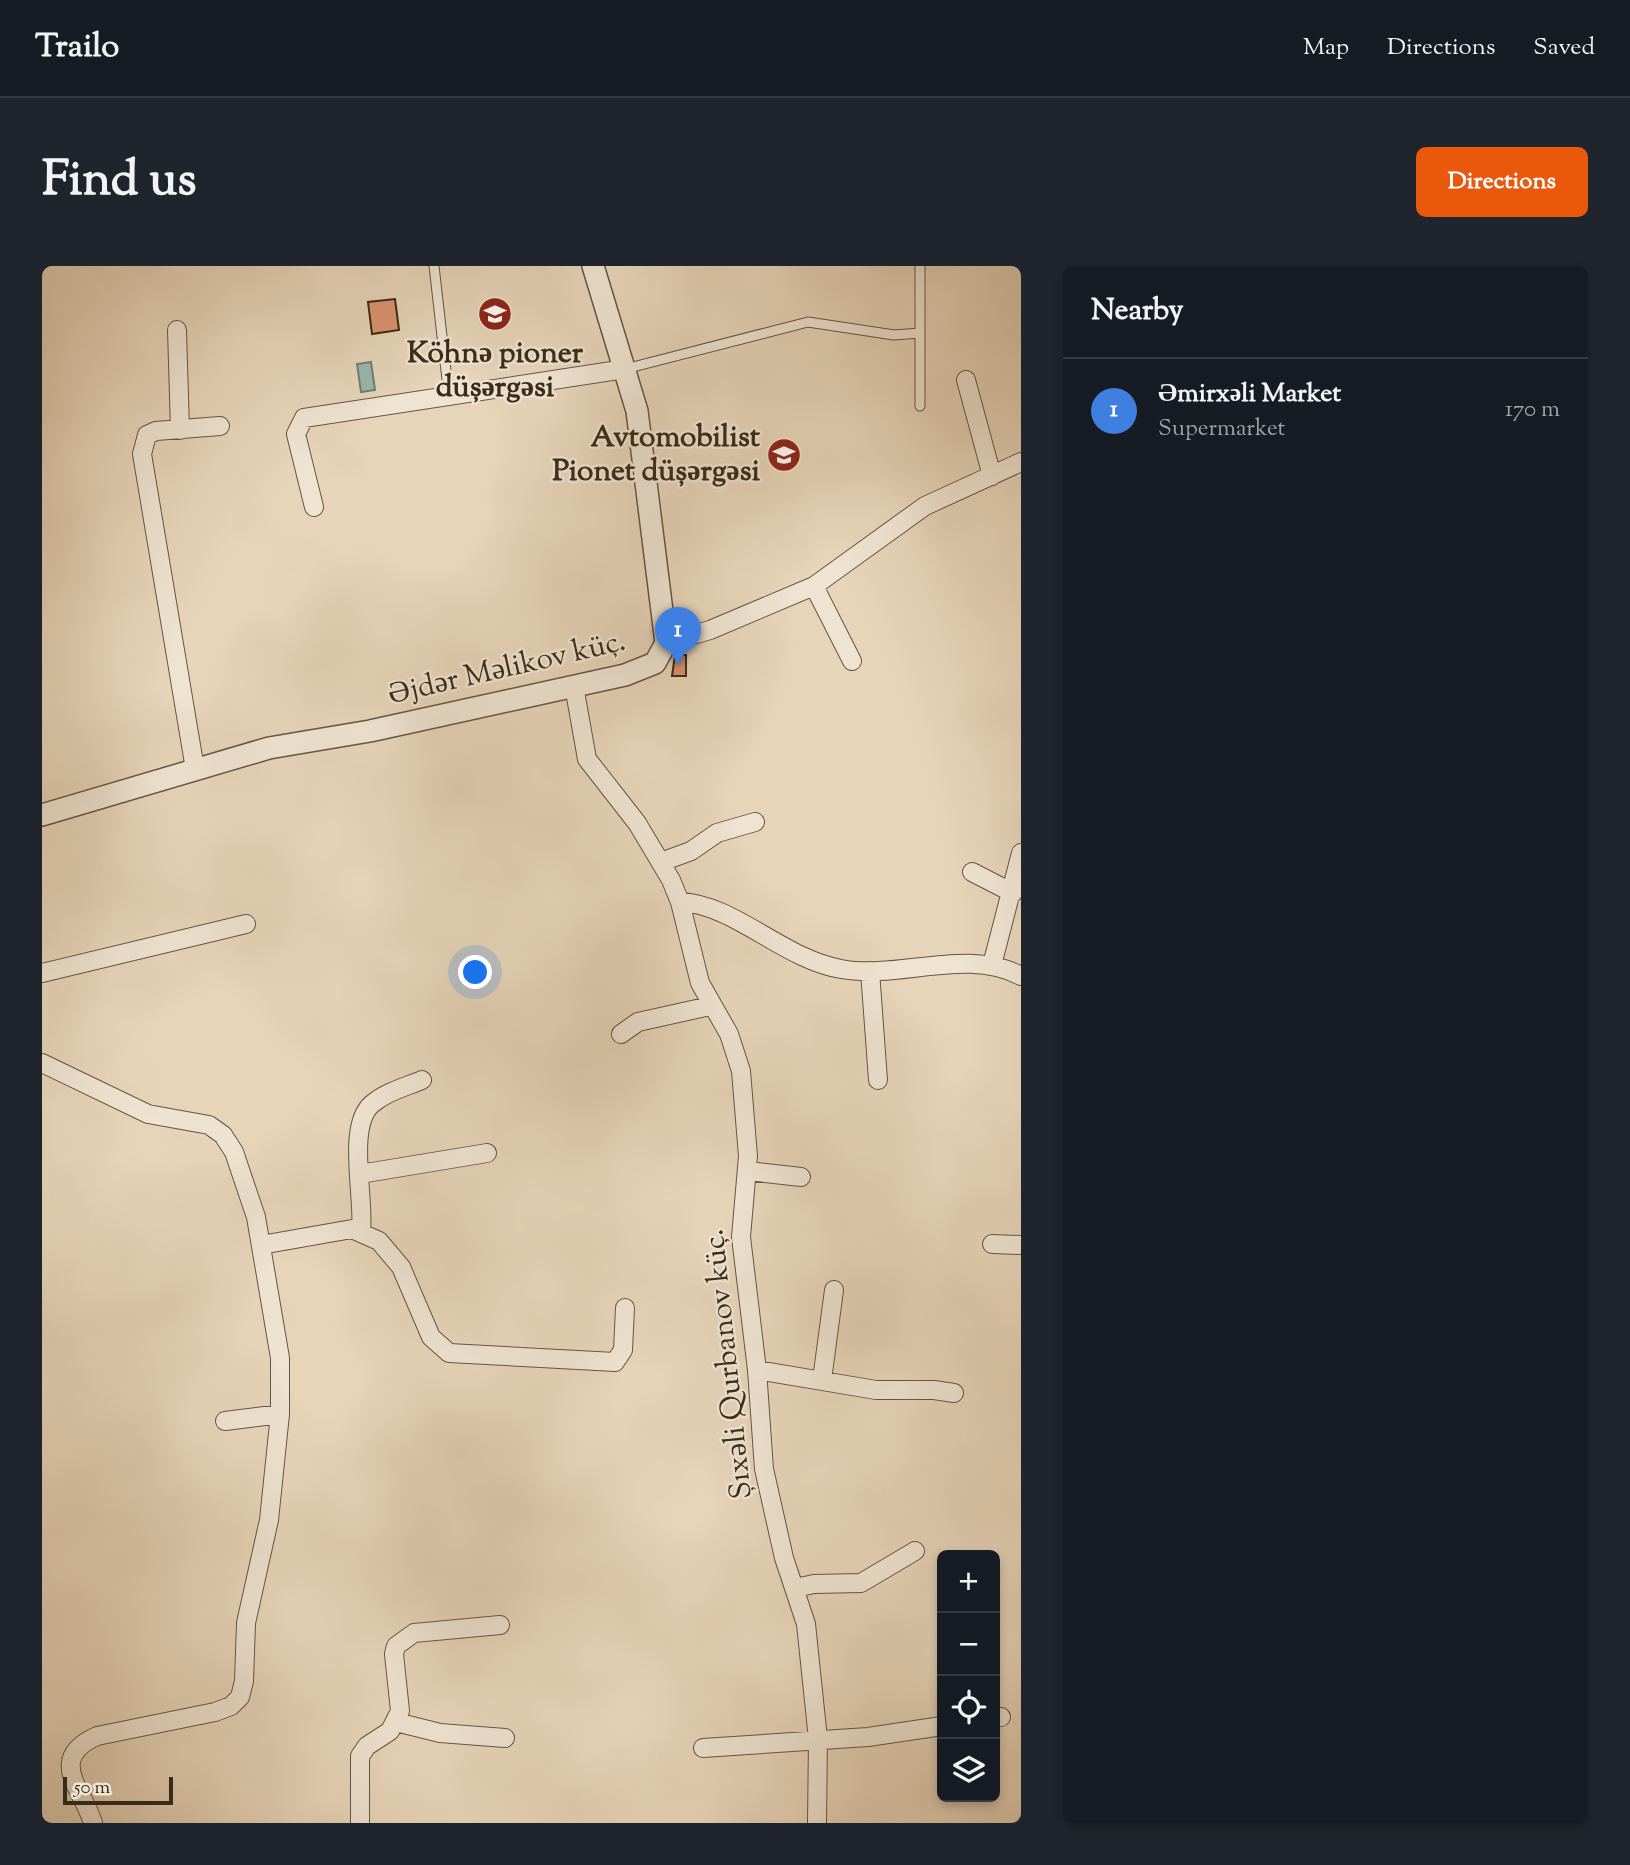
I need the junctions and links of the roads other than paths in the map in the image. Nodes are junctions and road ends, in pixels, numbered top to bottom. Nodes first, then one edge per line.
1 (434, 266) edge
2 (593, 266) edge
3 (920, 266) edge
4 (177, 330) dead end
5 (920, 332) junction
6 (625, 369) junction
7 (965, 380) dead end
8 (450, 398) junction
9 (920, 406) dead end
10 (220, 426) dead end
11 (180, 430) junction
12 (1021, 462) edge
13 (992, 476) junction
14 (314, 507) dead end
15 (814, 586) junction
16 (666, 643) junction
17 (852, 661) dead end
18 (574, 686) junction
19 (195, 769) junction
20 (42, 814) edge
21 (755, 822) dead end
22 (1021, 853) edge
23 (661, 862) junction
24 (972, 872) dead end
25 (1013, 893) junction
26 (680, 902) junction
27 (246, 924) dead end
28 (992, 965) junction
29 (870, 971) junction
30 (42, 973) edge
31 (1021, 976) edge
32 (710, 1006) junction
33 (621, 1034) dead end
34 (42, 1063) edge
35 (422, 1080) dead end
36 (878, 1080) dead end
37 (487, 1153) dead end
38 (748, 1171) junction
39 (360, 1174) junction
40 (802, 1177) dead end
41 (361, 1232) junction
42 (992, 1244) dead end
43 (261, 1245) junction
44 (1021, 1245) edge
45 (834, 1290) dead end
46 (625, 1308) dead end
47 (757, 1370) junction
48 (822, 1380) junction
49 (954, 1393) dead end
50 (280, 1414) junction
51 (225, 1421) dead end
52 (915, 1551) dead end
53 (795, 1588) junction
54 (500, 1625) dead end
55 (396, 1723) junction
56 (937, 1727) edge
57 (505, 1738) dead end
58 (818, 1739) junction
59 (703, 1748) dead end
60 (93, 1823) edge
61 (360, 1823) edge
62 (817, 1823) edge

1 - 8 lane
2 - 6 street
3 - 5 lane
4 - 11 street
5 - 6 lane
5 - 9 lane
6 - 8 street
6 - 16 street
7 - 13 street
8 - 14 street
10 - 11 street
11 - 19 street
12 - 13 street, Əjdər Məlikov küç.
13 - 15 street, Əjdər Məlikov küç.
15 - 16 street, Əjdər Məlikov küç.
15 - 17 street
16 - 18 street, Əjdər Məlikov küç.
18 - 19 street, Əjdər Məlikov küç.
18 - 23 street, Şıxəli Qurbanov küç.
19 - 20 street, Əjdər Məlikov küç.
21 - 23 street
22 - 25 street
23 - 26 street, Şıxəli Qurbanov küç.
24 - 25 street
25 - 28 street
26 - 29 street
26 - 32 street, Şıxəli Qurbanov küç.
27 - 30 street
28 - 29 street
28 - 31 street
29 - 36 street
32 - 33 street
32 - 38 street, Şıxəli Qurbanov küç.
34 - 43 street
35 - 39 street
37 - 39 street
38 - 40 street
38 - 47 street, Şıxəli Qurbanov küç.
39 - 41 street
41 - 43 street
41 - 46 street
42 - 44 street
43 - 50 street
45 - 48 street
47 - 48 street
47 - 53 street, Şıxəli Qurbanov küç.
48 - 49 street
50 - 51 street
50 - 60 street
52 - 53 street
53 - 58 street, Şıxəli Qurbanov küç.
54 - 55 street
55 - 57 street
55 - 61 street
56 - 58 street
58 - 59 street
58 - 62 street, Şıxəli Qurbanov küç.

